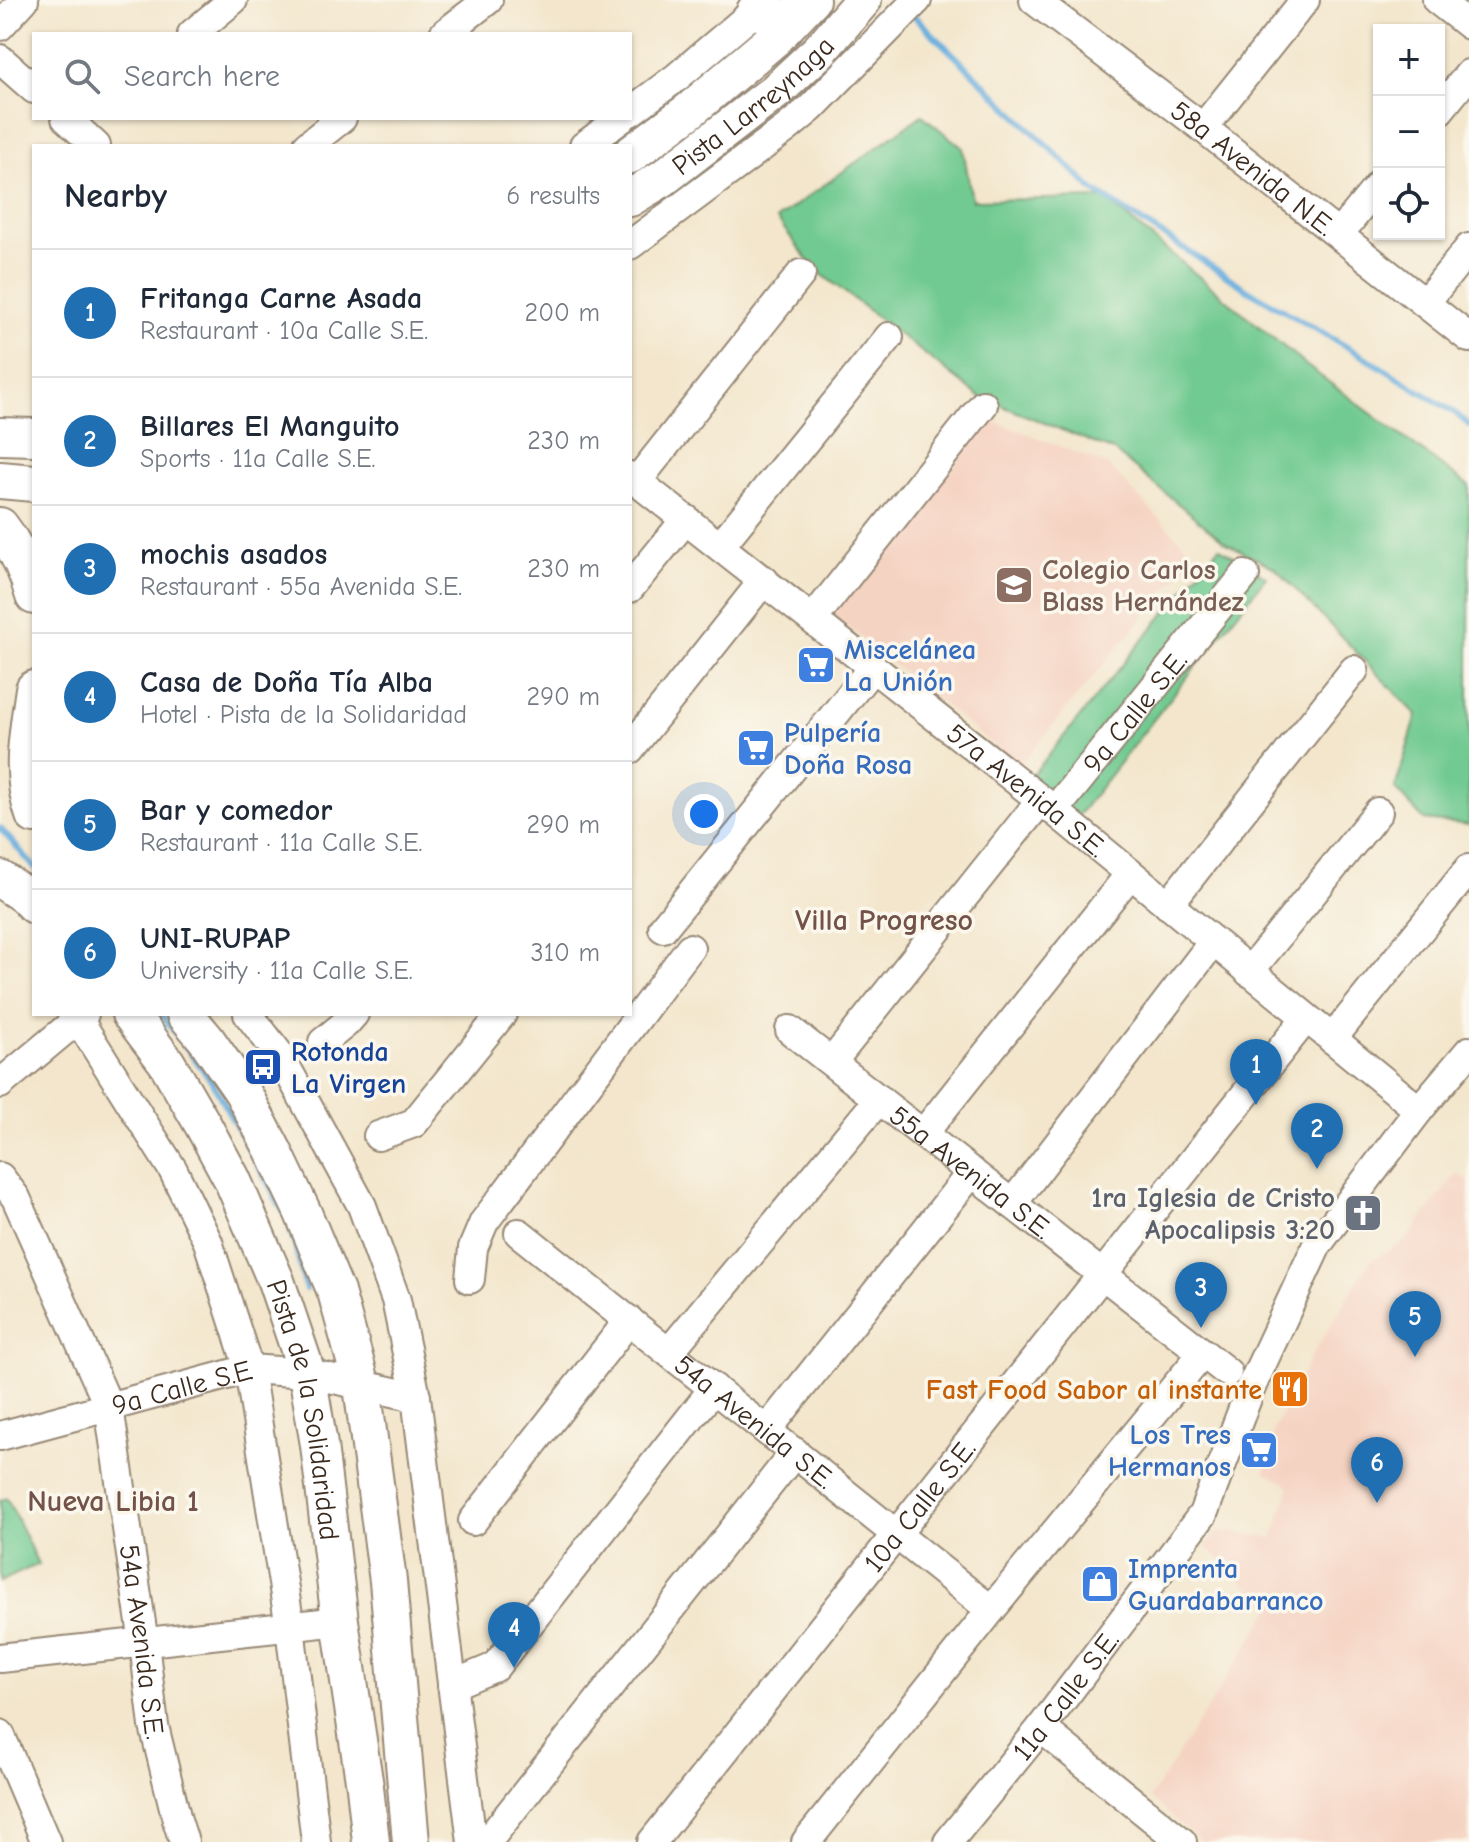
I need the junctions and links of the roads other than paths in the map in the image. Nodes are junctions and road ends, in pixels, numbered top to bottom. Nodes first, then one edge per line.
1 (24, 0) edge
2 (233, 0) edge
3 (488, 0) edge
4 (863, 0) edge
5 (917, 0) edge
6 (1305, 0) edge
7 (1437, 0) edge
8 (1051, 4) edge
9 (780, 8) edge
10 (1469, 25) edge
11 (0, 26) edge
12 (194, 32) edge
13 (447, 32) edge
14 (0, 59) edge
15 (1469, 74) edge
16 (32, 87) edge
17 (1445, 104) edge
18 (632, 111) edge
19 (340, 120) edge
20 (619, 120) edge
21 (1203, 128) junction
22 (310, 144) edge
23 (587, 144) edge
24 (632, 154) edge
25 (1373, 192) edge
26 (632, 197) edge
27 (1339, 234) junction
28 (632, 244) edge
29 (1469, 248) edge
30 (801, 274) dead end
31 (1425, 303) junction
32 (889, 337) dead end
33 (1469, 338) edge
34 (983, 405) dead end
35 (0, 436) edge
36 (32, 437) edge
37 (634, 479) edge
38 (0, 480) edge
39 (32, 483) edge
40 (686, 519) junction
41 (0, 526) edge
42 (720, 546) junction
43 (1245, 575) dead end
44 (764, 580) junction
45 (632, 586) edge
46 (32, 590) edge
47 (813, 619) junction
48 (873, 667) junction
49 (1354, 670) dead end
50 (32, 694) edge
51 (32, 704) edge
52 (632, 746) edge
53 (0, 760) edge
54 (1047, 806) junction
55 (32, 807) edge
56 (1378, 812) dead end
57 (1469, 869) edge
58 (1130, 874) junction
59 (0, 879) edge
60 (32, 903) edge
61 (1168, 905) junction
62 (0, 906) edge
63 (32, 922) edge
64 (663, 928) dead end
65 (1213, 942) junction
66 (690, 948) dead end
67 (1249, 972) junction
68 (81, 1016) edge
69 (132, 1016) edge
70 (187, 1016) edge
71 (250, 1016) edge
72 (352, 1016) edge
73 (500, 1016) edge
74 (1306, 1018) junction
75 (790, 1030) dead end
76 (1332, 1039) junction
77 (323, 1042) dead end
78 (1469, 1051) edge
79 (832, 1062) junction
80 (0, 1084) edge
81 (879, 1099) junction
82 (1419, 1110) junction
83 (923, 1134) junction
84 (378, 1136) dead end
85 (972, 1172) junction
86 (5, 1195) edge
87 (1012, 1204) junction
88 (519, 1233) dead end
89 (1103, 1274) junction
90 (470, 1279) dead end
91 (629, 1320) junction
92 (669, 1352) junction
93 (1203, 1353) junction
94 (249, 1369) junction
95 (1227, 1372) dead end
96 (307, 1373) junction
97 (362, 1386) junction
98 (714, 1388) junction
99 (416, 1397) junction
100 (109, 1407) junction
101 (767, 1430) junction
102 (0, 1436) edge
103 (795, 1452) junction
104 (473, 1521) dead end
105 (897, 1533) junction
106 (991, 1610) junction
107 (340, 1621) junction
108 (290, 1627) junction
109 (144, 1643) junction
110 (0, 1658) edge
111 (452, 1685) junction
112 (1041, 1728) junction
113 (0, 1734) edge
114 (46, 1842) edge
115 (184, 1842) edge
116 (316, 1842) edge
117 (371, 1842) edge
118 (411, 1842) edge
119 (472, 1842) edge
120 (487, 1842) edge
121 (652, 1842) edge
122 (806, 1842) edge
123 (948, 1842) edge
124 (1182, 1842) edge

1 - 11 street
2 - 12 street
3 - 13 street
4 - 26 main road, Pista Larreynaga
5 - 28 street
6 - 21 street
7 - 10 street
8 - 21 street, 58a Avenida N.E.
9 - 18 street
9 - 24 main road, Pista Larreynaga
14 - 16 street
15 - 17 street
19 - 22 street
20 - 23 street
21 - 27 street, 58a Avenida N.E.
25 - 27 street
27 - 31 street, 58a Avenida N.E.
29 - 31 street
30 - 37 street
31 - 33 street, 58a Avenida N.E.
32 - 42 street
34 - 47 street
35 - 36 main road
37 - 40 street, 57a Avenida S.E.
38 - 39 main road
40 - 42 street, 57a Avenida S.E.
40 - 45 street
41 - 46 main road
42 - 44 street, 57a Avenida S.E.
43 - 54 street, 9a Calle S.E.
44 - 47 street, 57a Avenida S.E.
44 - 52 street
47 - 48 street, 57a Avenida S.E.
48 - 54 street, 57a Avenida S.E.
48 - 64 street
49 - 61 street
50 - 53 main road
51 - 55 main road
54 - 58 street, 57a Avenida S.E.
54 - 79 street, 9a Calle S.E.
56 - 67 street
57 - 76 street
58 - 61 street, 57a Avenida S.E.
58 - 83 street
59 - 60 main road
61 - 65 street, 57a Avenida S.E.
62 - 63 main road
65 - 67 street, 57a Avenida S.E.
65 - 87 street
66 - 90 street
67 - 74 street, 57a Avenida S.E.
68 - 80 street
68 - 94 street
69 - 96 main road, Pista de la Solidaridad
70 - 97 main road, Pista de la Solidaridad
71 - 99 street
72 - 77 street
73 - 84 street
74 - 76 street, 57a Avenida S.E.
74 - 89 street, 10a Calle S.E.
75 - 79 street, 55a Avenida S.E.
76 - 82 street, 57a Avenida S.E.
78 - 82 street, 11a Calle S.E.
79 - 81 street, 55a Avenida S.E.
81 - 83 street, 55a Avenida S.E.
81 - 92 street
82 - 112 street, 11a Calle S.E.
83 - 85 street, 55a Avenida S.E.
85 - 87 street, 55a Avenida S.E.
85 - 101 street
86 - 100 street, 54a Avenida S.E.
87 - 89 street, 55a Avenida S.E.
88 - 91 street, 54a Avenida S.E.
89 - 93 street, 55a Avenida S.E.
89 - 105 street, 10a Calle S.E.
91 - 92 street, 54a Avenida S.E.
91 - 104 street
92 - 98 street, 54a Avenida S.E.
93 - 95 street, 55a Avenida S.E.
93 - 106 street
94 - 96 street, 9a Calle S.E.
94 - 100 street, 9a Calle S.E.
94 - 108 street
96 - 97 street, 9a Calle S.E.
96 - 107 main road, Pista de la Solidaridad
97 - 99 street, 9a Calle S.E.
97 - 118 main road, Pista de la Solidaridad
98 - 101 street, 54a Avenida S.E.
98 - 111 street
99 - 111 street
100 - 102 street, 9a Calle S.E.
100 - 109 street, 54a Avenida S.E.
101 - 103 street, 54a Avenida S.E.
103 - 105 street, 54a Avenida S.E.
103 - 120 street
105 - 106 street, 54a Avenida S.E.
105 - 121 street, 10a Calle S.E.
106 - 122 street
107 - 108 street
107 - 117 main road, Pista de la Solidaridad
108 - 109 street
108 - 116 street
109 - 110 street
109 - 115 street, 54a Avenida S.E.
111 - 119 street
112 - 123 street, 11a Calle S.E.
112 - 124 street
113 - 114 street

